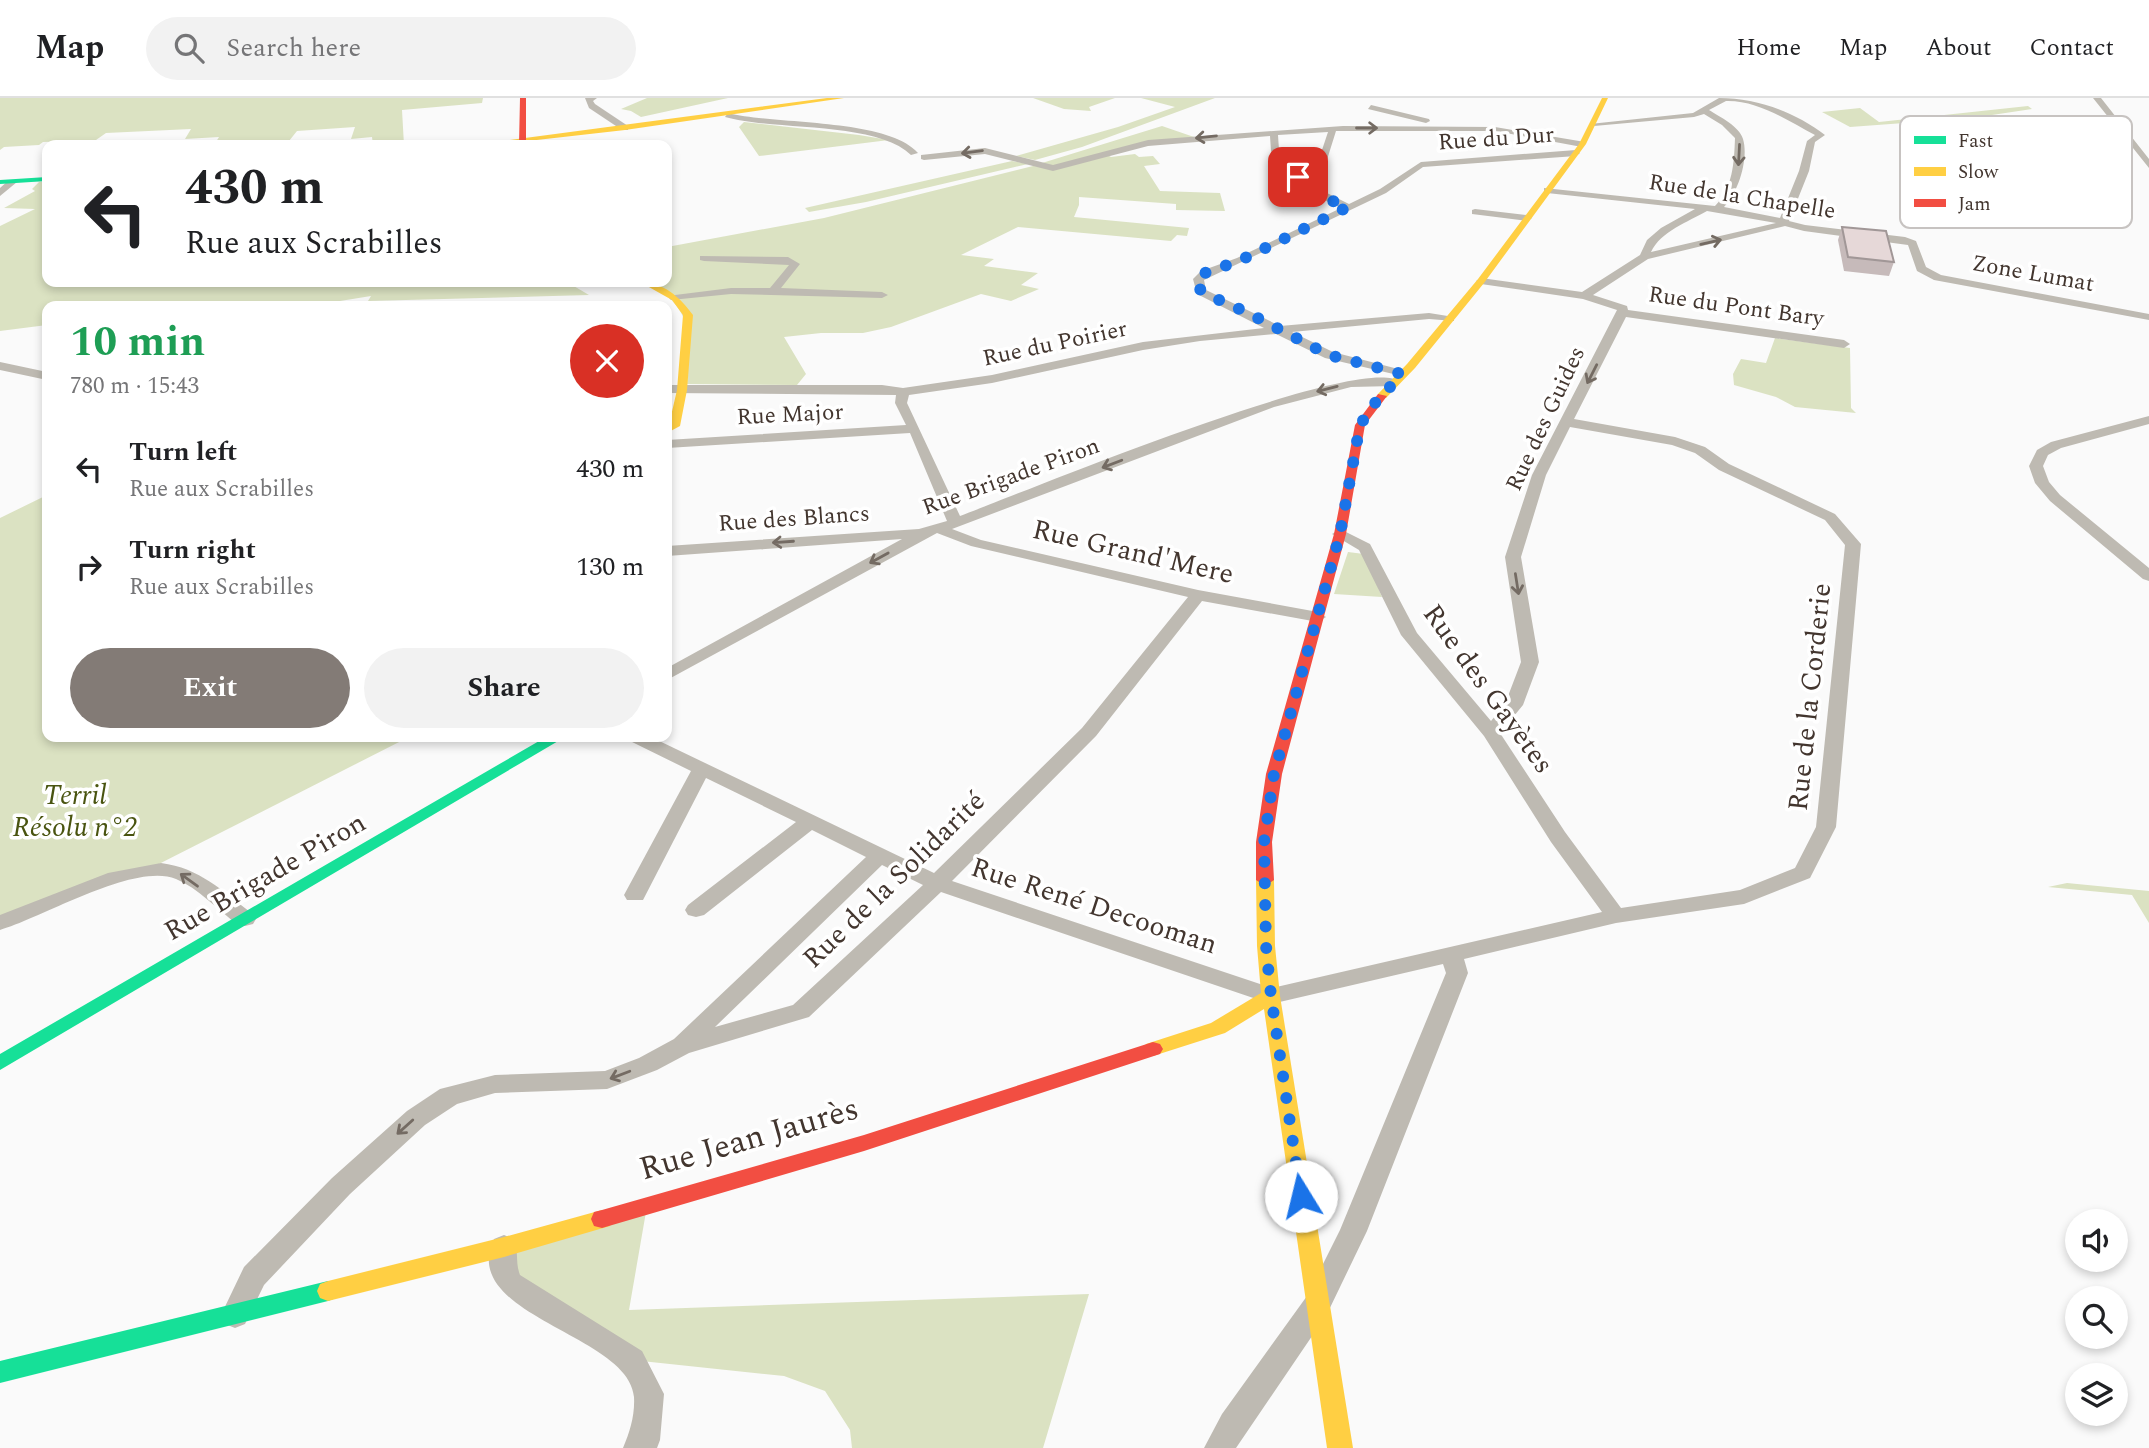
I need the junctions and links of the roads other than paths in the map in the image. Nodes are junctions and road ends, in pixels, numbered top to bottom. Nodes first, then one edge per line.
1 (523, 98) edge
2 (593, 98) edge
3 (841, 98) edge
4 (1605, 98) edge
5 (1726, 98) edge
6 (1743, 98) edge
7 (1929, 98) edge
8 (1948, 98) edge
9 (2097, 98) edge
10 (1733, 99) edge
11 (1371, 107) dead end
12 (1705, 111) junction
13 (728, 115) junction
14 (2111, 116) edge
15 (1594, 124) junction
16 (625, 128) junction
17 (1331, 129) junction
18 (1450, 129) junction
19 (1274, 132) junction
20 (523, 140) edge
21 (543, 140) edge
22 (2132, 143) edge
23 (1579, 148) junction
24 (914, 153) junction
25 (924, 157) junction
26 (2149, 165) edge
27 (1289, 166) junction
28 (42, 180) edge
29 (4, 186) edge
30 (1547, 190) junction
31 (1348, 207) junction
32 (1705, 208) junction
33 (1717, 209) junction
34 (1475, 212) dead end
35 (1527, 218) junction
36 (1784, 221) junction
37 (1644, 257) junction
38 (704, 258) dead end
39 (1917, 260) joint
40 (1481, 281) junction
41 (654, 287) edge
42 (774, 291) junction
43 (882, 295) dead end
44 (1584, 296) junction
45 (675, 298) junction
46 (1622, 313) junction
47 (2149, 317) edge
48 (1450, 319) junction
49 (1278, 331) junction
50 (1844, 344) dead end
51 (0, 366) edge
52 (42, 375) edge
53 (1398, 378) junction
54 (674, 389) edge
55 (903, 392) junction
56 (672, 415) edge
57 (2149, 420) edge
58 (1567, 422) junction
59 (672, 428) edge
60 (915, 429) junction
61 (719, 440) junction
62 (672, 444) edge
63 (955, 523) junction
64 (932, 531) junction
65 (1340, 534) junction
66 (672, 551) edge
67 (2149, 576) edge
68 (1198, 595) junction
69 (1318, 617) junction
70 (672, 672) edge
71 (1491, 733) junction
72 (548, 742) edge
73 (647, 742) edge
74 (702, 768) junction
75 (809, 822) junction
76 (879, 856) junction
77 (937, 883) junction
78 (635, 895) dead end
79 (696, 910) dead end
80 (1616, 916) junction
81 (245, 919) junction
82 (0, 923) edge
83 (1451, 954) junction
84 (1271, 996) junction
85 (681, 1046) junction
86 (0, 1063) edge
87 (504, 1247) junction
88 (1317, 1305) junction
89 (235, 1316) junction
90 (0, 1372) edge
91 (638, 1448) edge
92 (1219, 1448) edge
93 (1340, 1448) edge

1 - 20 main road
2 - 16 street
3 - 13 main road
4 - 15 main road
5 - 10 street
5 - 12 street
6 - 10 street
7 - 8 street
9 - 14 street
10 - 36 street
11 - 18 street
12 - 15 street
12 -> 33 street
13 - 16 main road
13 - 24 street
15 - 23 main road
16 - 21 main road
17 -> 18 street
17 - 19 street
17 - 27 street
18 - 23 street
19 -> 25 street
19 - 27 street
22 - 26 street
23 - 30 main road
23 - 31 street, Rue du Dur
24 - 25 street
24 - 25 street
27 - 31 street
28 - 29 main road
30 - 32 street, Rue de la Chapelle
30 - 35 main road
31 - 49 street, Rue du Dur
32 - 33 street, Rue de la Chapelle
32 - 37 street
33 - 36 street, Rue de la Chapelle
34 - 35 street
35 - 40 main road
37 -> 36 street
36 - 39 street, Rue de la Chapelle
37 - 44 street
38 - 42 street
39 - 47 street, Zone Lumat
40 - 44 street
40 - 48 main road
41 - 45 main road
42 - 43 street
42 - 45 street
44 - 46 street
45 - 54 main road
46 - 50 street, Rue du Pont Bary
46 -> 58 street, Rue des Guides
48 - 49 street, Rue du Poirier
48 - 53 main road
49 - 53 street
49 - 55 street, Rue du Poirier
51 - 52 street
53 -> 63 street, Rue Brigade Piron
53 - 65 main road
54 - 55 street, Rue du Poirier
54 - 56 main road
55 - 60 street
57 - 67 street
58 -> 71 street, Rue des Guides
58 - 80 street, Rue de la Corderie
59 - 61 street
60 - 61 street, Rue Major
60 - 63 street
61 - 62 street, Rue Major
63 - 64 street, Rue Brigade Piron
64 -> 66 street, Rue des Blancs
64 - 68 street, Rue Grand'Mere
64 -> 70 street, Rue Brigade Piron
65 - 69 main road
65 - 71 street, Rue des Gayètes
68 - 69 street, Rue Grand'Mere
68 - 77 street, Rue de la Solidarité
69 - 84 main road
71 - 80 street, Rue des Gayètes
72 - 81 main road, Rue Brigade Piron
73 - 74 street, Rue René Decooman
74 - 75 street, Rue René Decooman
74 - 78 street
75 - 76 street, Rue René Decooman
75 - 79 street
76 - 77 street, Rue René Decooman
76 - 85 street, Rue de la Solidarité
77 - 84 street, Rue René Decooman
77 - 85 street, Rue de la Solidarité
80 - 83 street, Rue de la Corderie
81 -> 82 street
81 - 86 main road, Rue Brigade Piron
83 - 84 street, Rue de la Corderie
83 - 88 street
84 - 87 main road, Rue Jean Jaurès
84 - 88 main road
85 -> 89 street
87 - 89 main road, Rue Jean Jaurès
87 - 91 street
88 - 92 street
88 - 93 main road
89 - 90 main road, Rue Jean Jaurès

